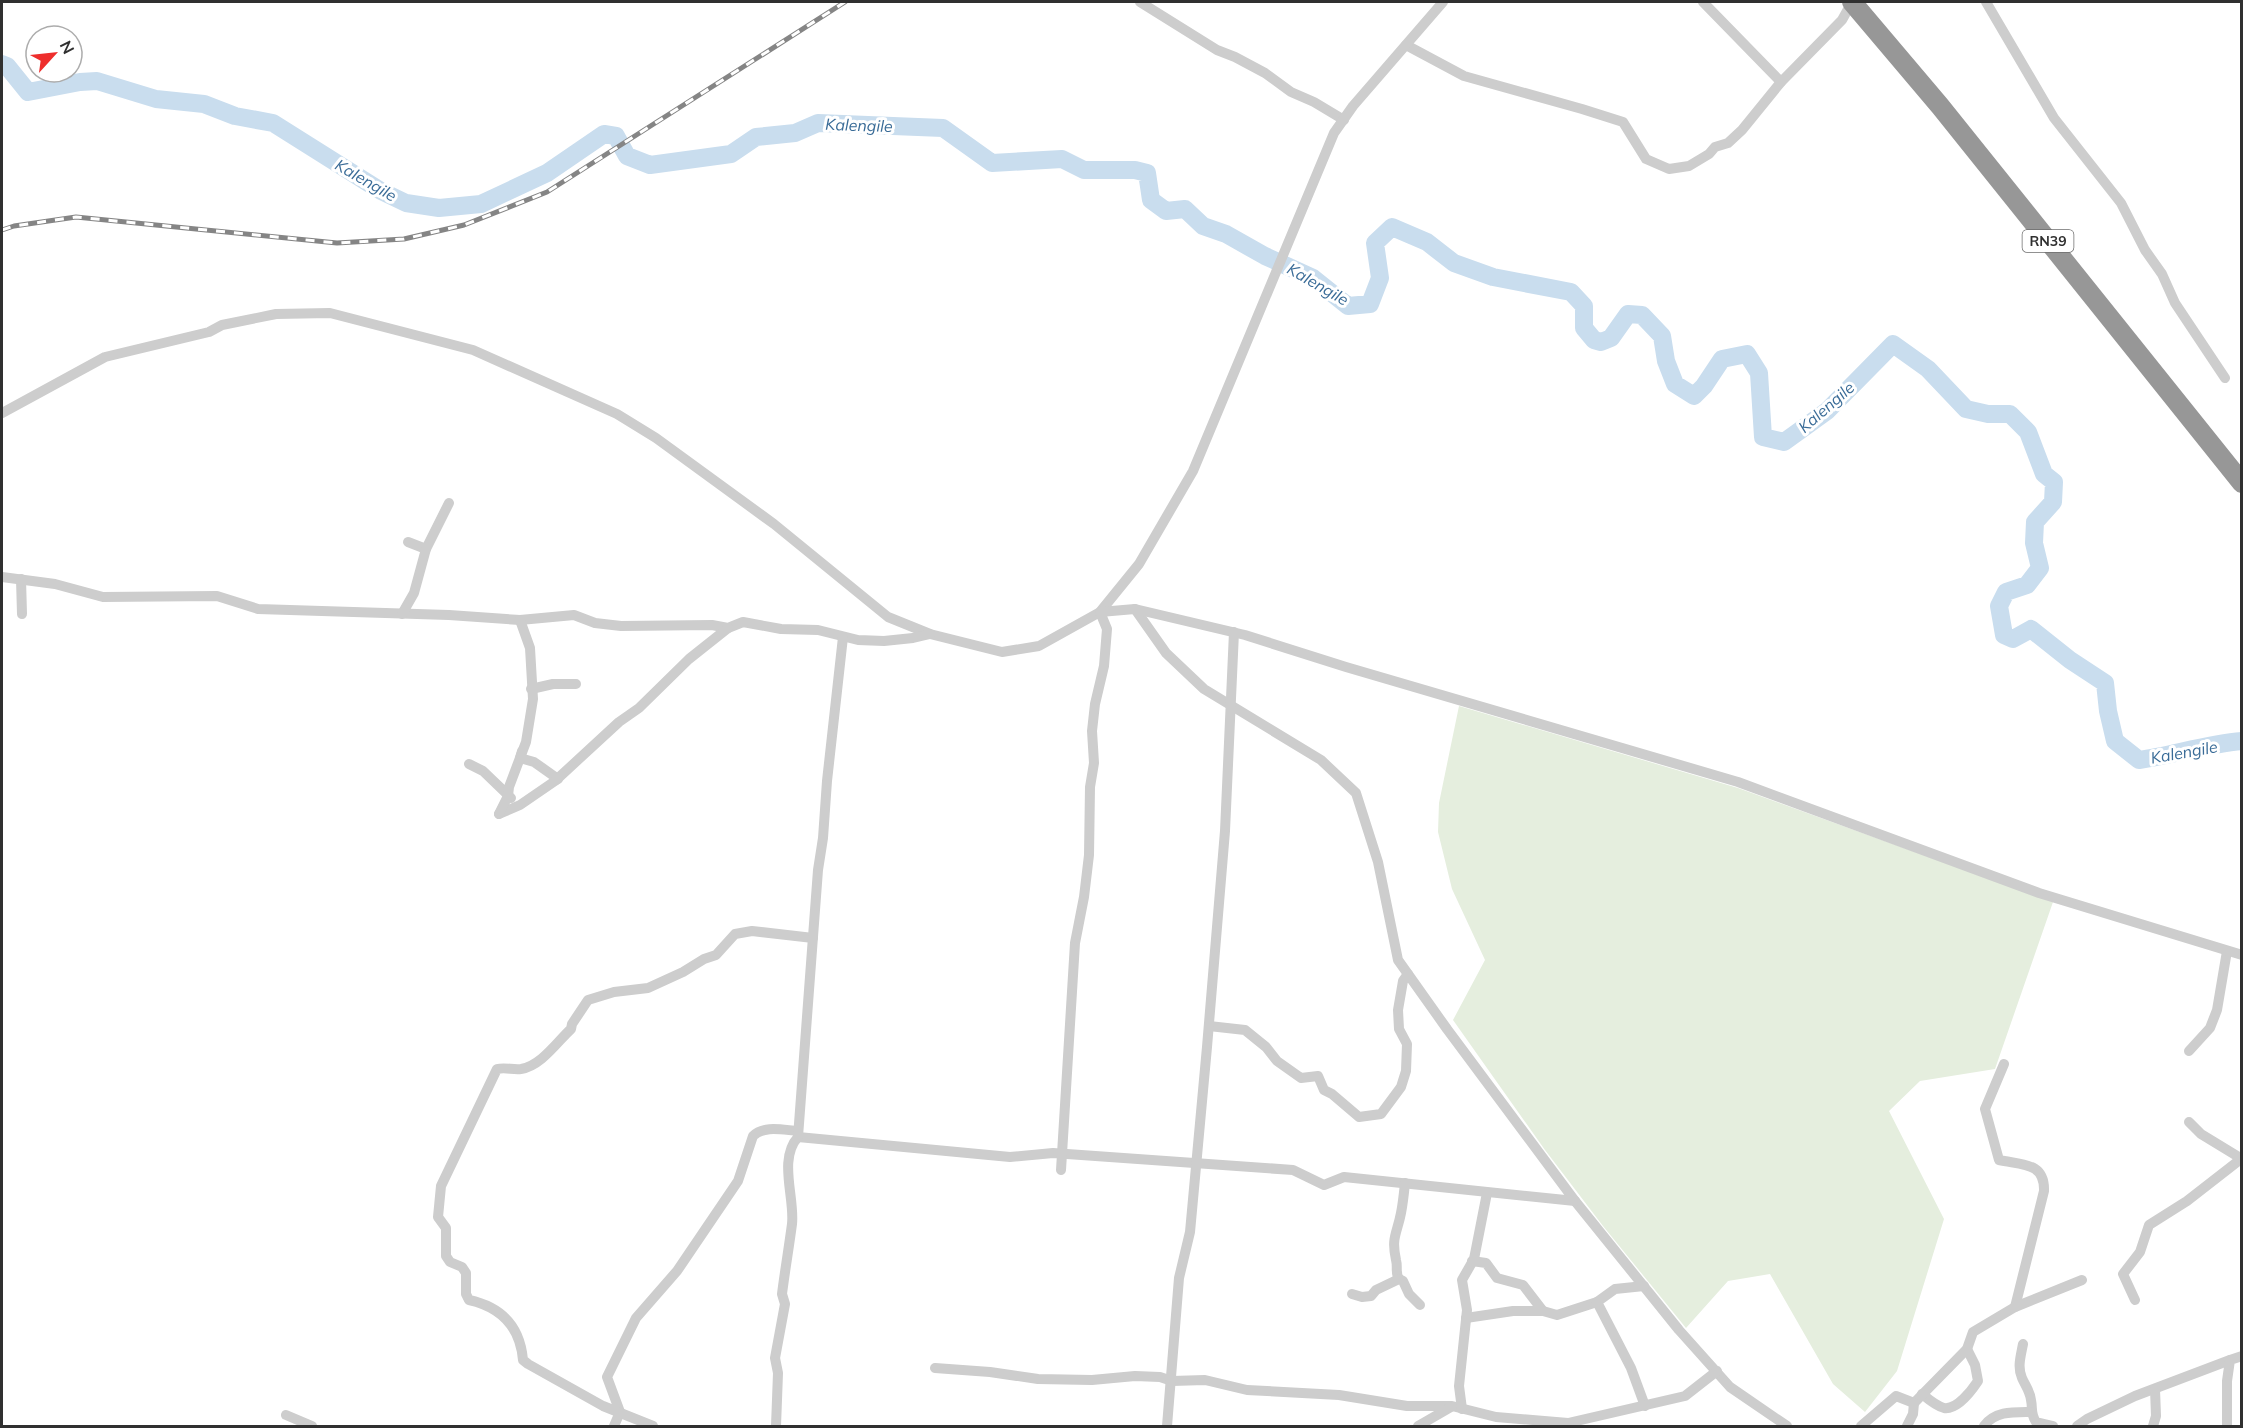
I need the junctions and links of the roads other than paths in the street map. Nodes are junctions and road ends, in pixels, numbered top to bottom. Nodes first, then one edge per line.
1 (1140, 2) edge
2 (1443, 2) edge
3 (1703, 2) edge
4 (1852, 2) edge
5 (1986, 2) edge
6 (1406, 45) junction
7 (1781, 82) junction
8 (1344, 120) junction
9 (2224, 378) dead end
10 (2, 413) edge
11 (2241, 483) edge
12 (449, 503) dead end
13 (408, 542) dead end
14 (426, 549) junction
15 (2, 577) edge
16 (21, 579) junction
17 (1135, 609) junction
18 (1100, 612) junction
19 (22, 614) dead end
20 (402, 614) junction
21 (520, 620) junction
22 (728, 628) junction
23 (1234, 632) junction
24 (930, 634) junction
25 (843, 637) junction
26 (576, 684) dead end
27 (531, 689) junction
28 (1231, 707) junction
29 (526, 742) junction
30 (469, 764) dead end
31 (558, 779) junction
32 (508, 796) junction
33 (520, 805) junction
34 (813, 938) junction
35 (2227, 951) junction
36 (2241, 955) edge
37 (1408, 974) junction
38 (1209, 1026) junction
39 (2189, 1051) dead end
40 (2004, 1064) dead end
41 (2189, 1122) dead end
42 (798, 1134) junction
43 (1062, 1153) junction
44 (2241, 1159) edge
45 (1197, 1163) junction
46 (1061, 1170) dead end
47 (1405, 1183) junction
48 (1487, 1193) junction
49 (1575, 1201) junction
50 (1472, 1261) junction
51 (1399, 1279) junction
52 (2082, 1280) dead end
53 (1644, 1287) junction
54 (1352, 1294) dead end
55 (2135, 1300) dead end
56 (1597, 1302) junction
57 (1420, 1305) dead end
58 (2015, 1307) junction
59 (1543, 1311) junction
60 (1466, 1318) junction
61 (2023, 1344) dead end
62 (1967, 1349) junction
63 (2236, 1358) edge
64 (935, 1368) dead end
65 (1718, 1371) junction
66 (1172, 1381) junction
67 (2155, 1389) junction
68 (1922, 1395) junction
69 (1914, 1403) junction
70 (1644, 1406) junction
71 (1457, 1408) junction
72 (620, 1412) junction
73 (2030, 1412) junction
74 (286, 1415) dead end
75 (1496, 1422) edge
76 (1578, 1424) edge
77 (312, 1426) edge
78 (614, 1426) edge
79 (653, 1426) edge
80 (776, 1426) edge
81 (1167, 1426) edge
82 (1418, 1426) edge
83 (1787, 1426) edge
84 (1861, 1426) edge
85 (1907, 1426) edge
86 (1984, 1426) edge
87 (2053, 1426) edge
88 (2077, 1426) edge
89 (2153, 1426) edge
90 (2227, 1426) edge

1 - 8 street
2 - 6 street
3 - 7 street
4 - 7 street
4 - 11 highway, RN39
5 - 9 street
6 - 7 street
6 - 8 street
8 - 18 street
10 - 24 street
12 - 14 street
13 - 14 street
14 - 20 street
15 - 16 street
16 - 19 street
16 - 20 street
17 - 18 street
17 - 23 street
17 - 28 street
18 - 24 street
18 - 43 street
20 - 21 street
21 - 22 street
21 - 27 street
22 - 25 street
22 - 31 street
23 - 28 street
23 - 35 street
24 - 25 street
25 - 34 street
26 - 27 street
27 - 29 street
28 - 37 street
28 - 38 street
29 - 31 street
29 - 32 street
30 - 32 street
31 - 33 street
32 - 33 street
32 - 33 street
34 - 42 street
34 - 72 street
35 - 36 street
35 - 39 street
37 - 38 street
37 - 49 street
38 - 45 street
40 - 58 street
41 - 44 street
42 - 43 street
42 - 72 street
42 - 80 street
43 - 45 street
43 - 46 street
44 - 55 street
45 - 47 street
45 - 66 street
47 - 48 street
47 - 51 street
48 - 49 street
48 - 50 street
49 - 53 street
50 - 59 street
50 - 60 street
51 - 54 street
51 - 57 street
52 - 58 street
53 - 56 street
53 - 65 street
56 - 59 street
56 - 70 street
58 - 62 street
59 - 60 street
60 - 71 street
61 - 73 street
62 - 68 street
62 - 68 street
63 - 67 street
63 - 90 street
64 - 66 street
65 - 70 street
65 - 83 street
66 - 71 street
66 - 81 street
67 - 88 street
67 - 89 street
68 - 69 street
69 - 84 street
69 - 85 street
70 - 76 street
71 - 75 street
71 - 82 street
72 - 78 street
72 - 79 street
73 - 86 street
73 - 87 street
74 - 77 street
75 - 76 street

